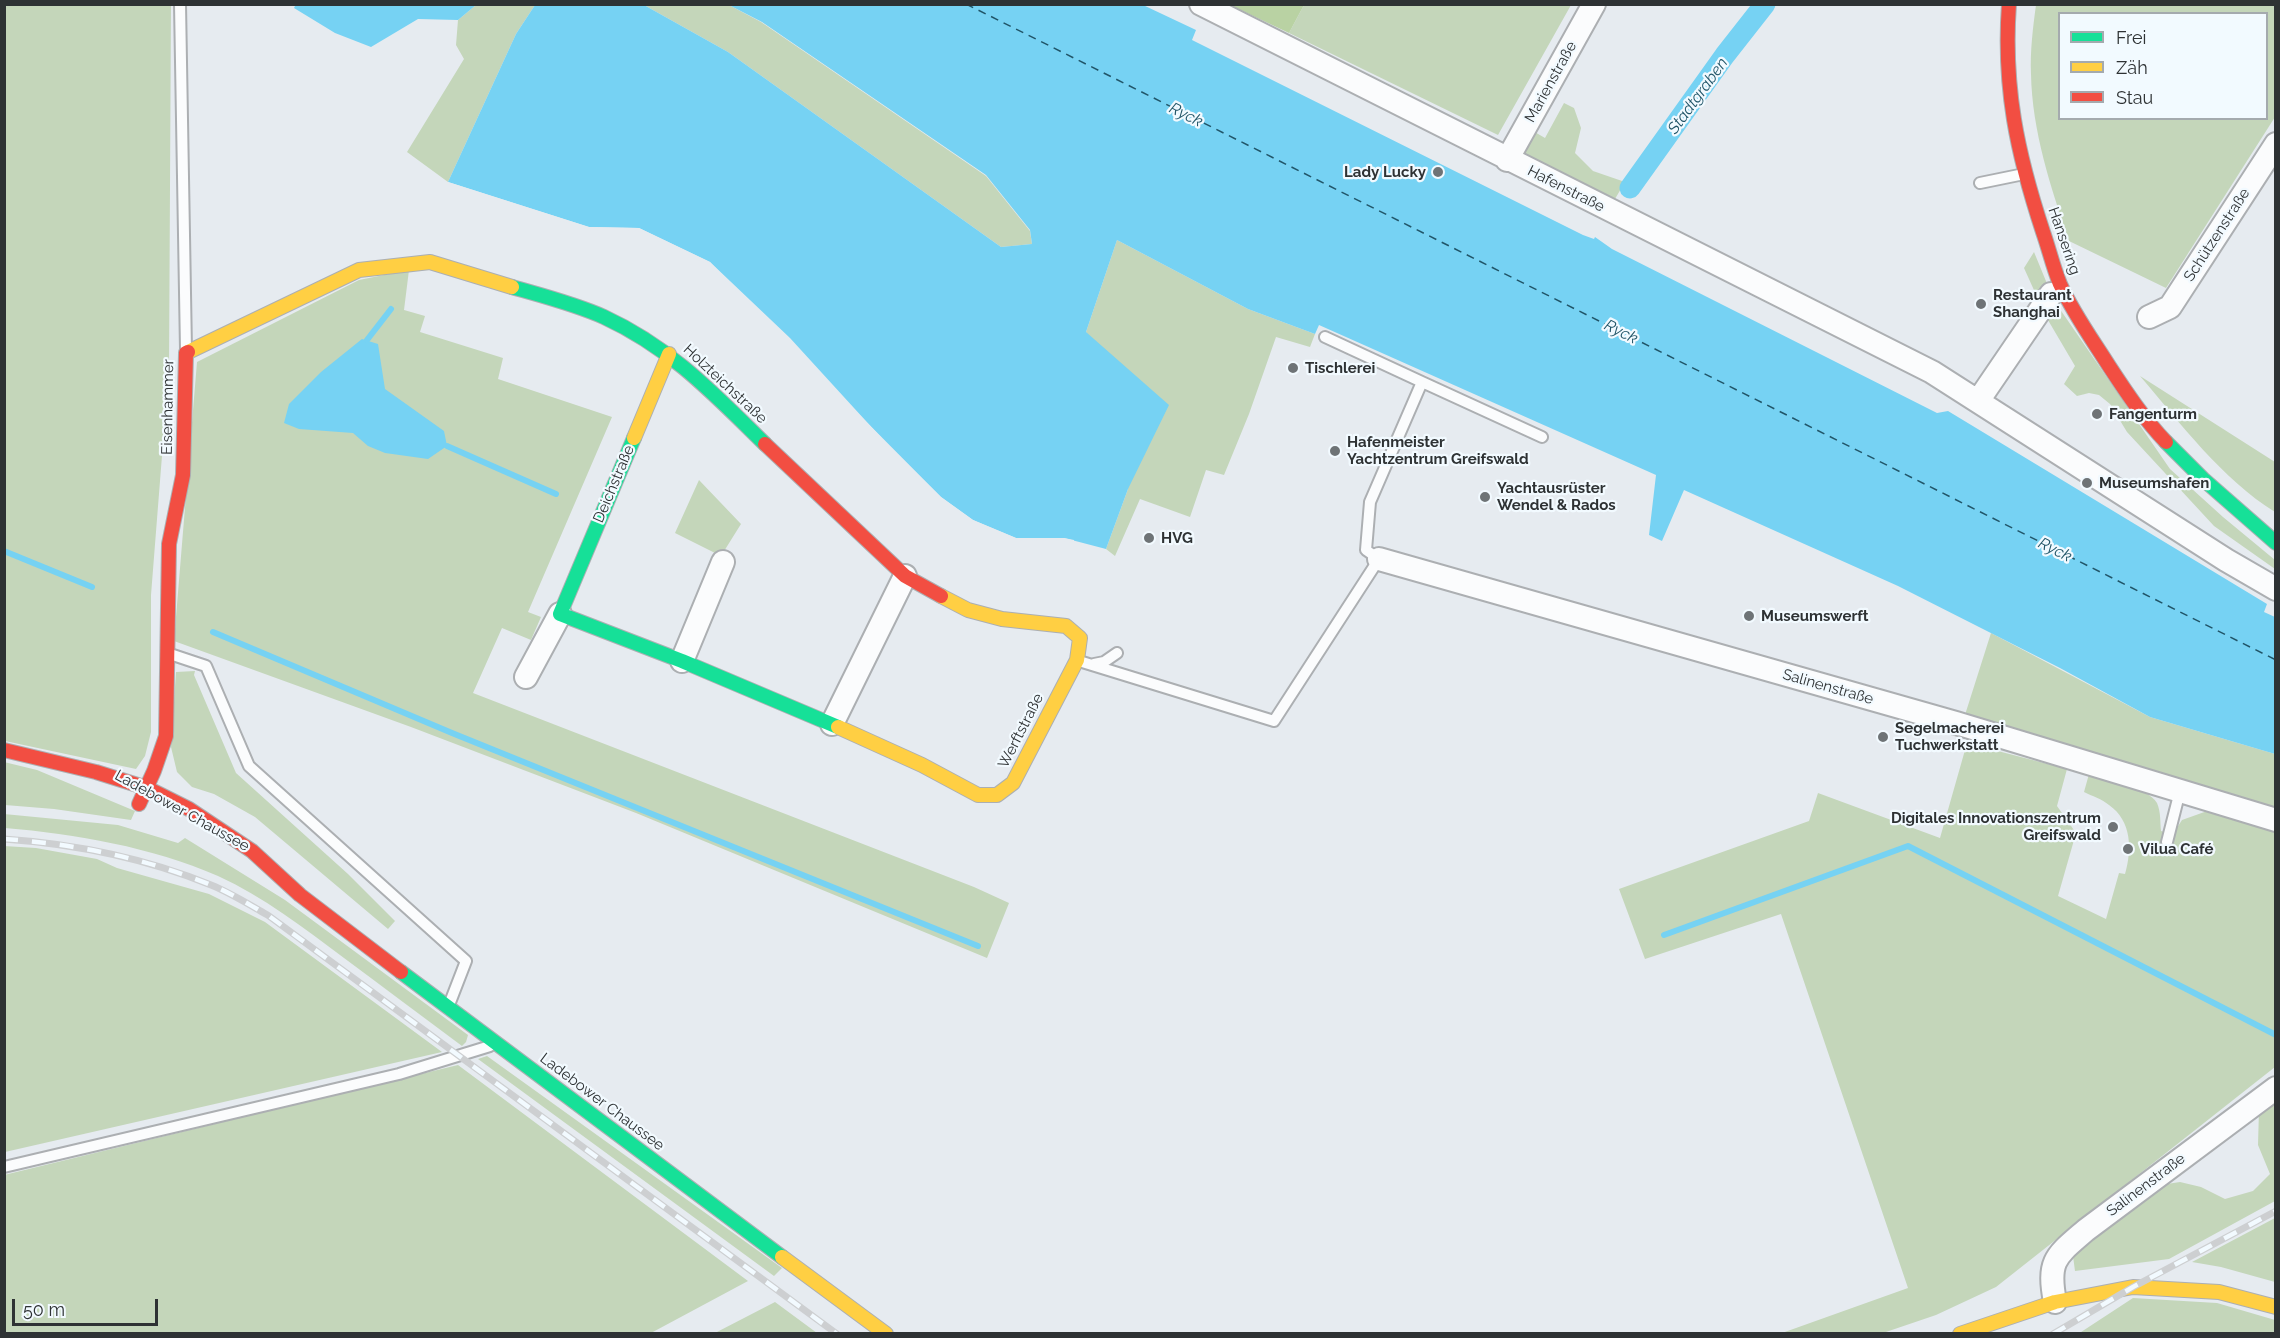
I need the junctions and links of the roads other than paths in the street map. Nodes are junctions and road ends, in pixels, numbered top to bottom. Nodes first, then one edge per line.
1 (180, 4) edge
2 (1201, 4) edge
3 (1594, 4) edge
4 (2009, 4) edge
5 (2276, 144) edge
6 (1507, 160) junction
7 (2024, 174) junction
8 (1980, 183) dead end
9 (2051, 294) dead end
10 (2149, 317) dead end
11 (1325, 338) dead end
12 (186, 353) junction
13 (669, 354) junction
14 (1422, 382) junction
15 (1978, 401) junction
16 (1542, 437) dead end
17 (2258, 527) junction
18 (2276, 537) edge
19 (2276, 543) edge
20 (1379, 559) junction
21 (723, 562) dead end
22 (905, 576) junction
23 (2276, 589) edge
24 (560, 615) junction
25 (168, 653) junction
26 (1117, 653) dead end
27 (1077, 660) junction
28 (682, 661) junction
29 (1092, 665) junction
30 (526, 677) dead end
31 (832, 724) junction
32 (4, 750) edge
33 (46, 760) junction
34 (147, 788) junction
35 (2180, 791) junction
36 (134, 802) joint
37 (2276, 820) edge
38 (2167, 842) dead end
39 (250, 868) dead end
40 (300, 895) junction
41 (448, 1008) junction
42 (496, 1044) junction
43 (2276, 1088) edge
44 (4, 1167) edge
45 (2055, 1302) junction
46 (2276, 1307) edge
47 (886, 1334) edge
48 (1960, 1334) edge

1 - 12 lane, Eisenhammer
2 - 6 street, Hafenstraße
3 - 6 street, Marienstraße
4 - 7 street, Hansering
5 - 10 street, Schützenstraße
6 - 15 street, Hafenstraße
7 - 8 lane
7 - 17 street, Hansering
9 - 15 street
11 - 14 lane
12 - 13 street, Holzteichstraße
12 - 25 street, Eisenhammer
13 - 22 street, Holzteichstraße
13 - 24 street, Deichstraße
14 - 16 lane
14 - 20 lane
15 - 23 street, Hafenstraße
17 - 18 street, Hansering
17 - 19 street, Hansering
20 - 29 lane
20 - 35 street, Salinenstraße
21 - 28 street
22 - 27 street, Holzteichstraße
22 - 31 street
24 - 28 street
24 - 30 street, Deichstraße
25 - 34 street, Eisenhammer
25 - 41 lane
26 - 29 lane
27 - 29 lane
27 - 31 street, Werftstraße
28 - 31 street
32 - 33 street, Ladebower Chaussee
33 - 34 street, Ladebower Chaussee
33 - 36 street, Ladebower Chaussee
34 - 36 street, Eisenhammer
34 - 40 street, Ladebower Chaussee
35 - 37 street, Salinenstraße
35 - 38 lane
39 - 40 street, Ladebower Chaussee
40 - 41 street, Ladebower Chaussee
41 - 42 street, Ladebower Chaussee
42 - 44 lane
42 - 47 street, Ladebower Chaussee
43 - 45 street, Salinenstraße
45 - 46 street
45 - 48 street

